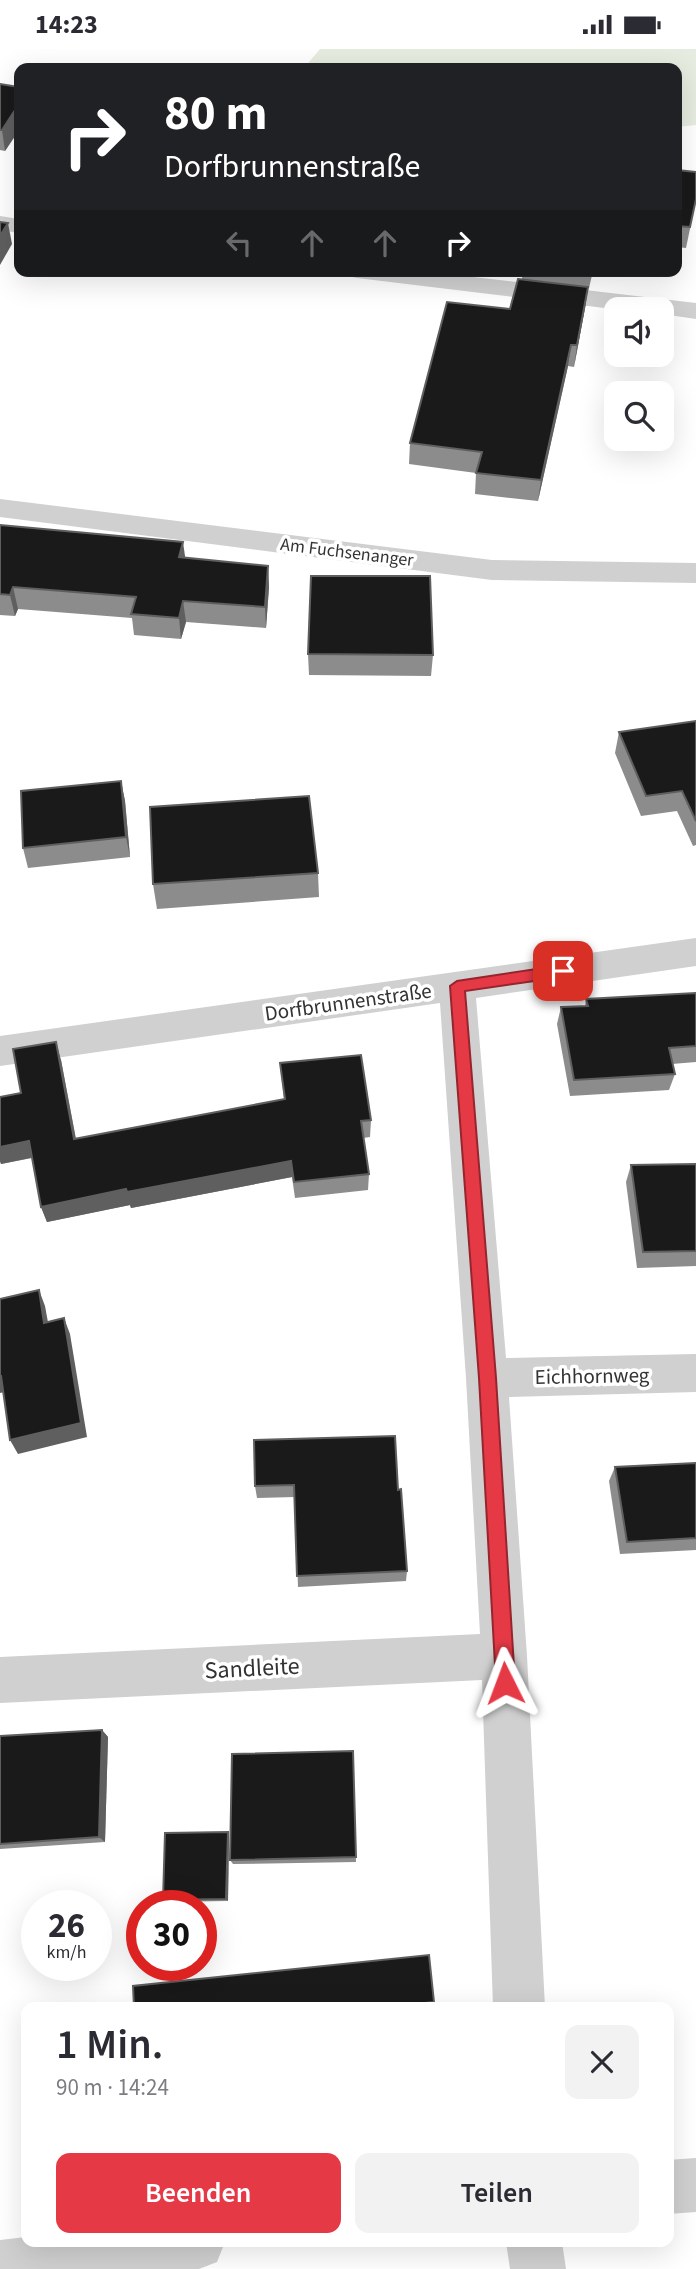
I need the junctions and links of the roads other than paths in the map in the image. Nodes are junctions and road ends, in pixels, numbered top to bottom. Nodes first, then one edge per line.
1 (408, 277) edge
2 (696, 311) edge
3 (0, 508) edge
4 (696, 573) edge
5 (696, 952) edge
6 (457, 986) junction
7 (0, 1051) edge
8 (696, 1373) edge
9 (487, 1378) junction
10 (504, 1656) junction
11 (0, 1680) edge
12 (519, 2002) edge
13 (696, 2185) edge
14 (674, 2187) edge
15 (159, 2247) edge
16 (535, 2247) edge
17 (0, 2268) edge
18 (538, 2269) edge

1 - 2 street
3 - 4 street, Am Fuchsenanger
5 - 6 street, Dorfbrunnenstraße
6 - 7 street, Dorfbrunnenstraße
6 - 9 street
8 - 9 street, Eichhornweg
9 - 10 street
10 - 11 street, Sandleite
10 - 12 street
13 - 14 street
15 - 17 street
16 - 18 street

